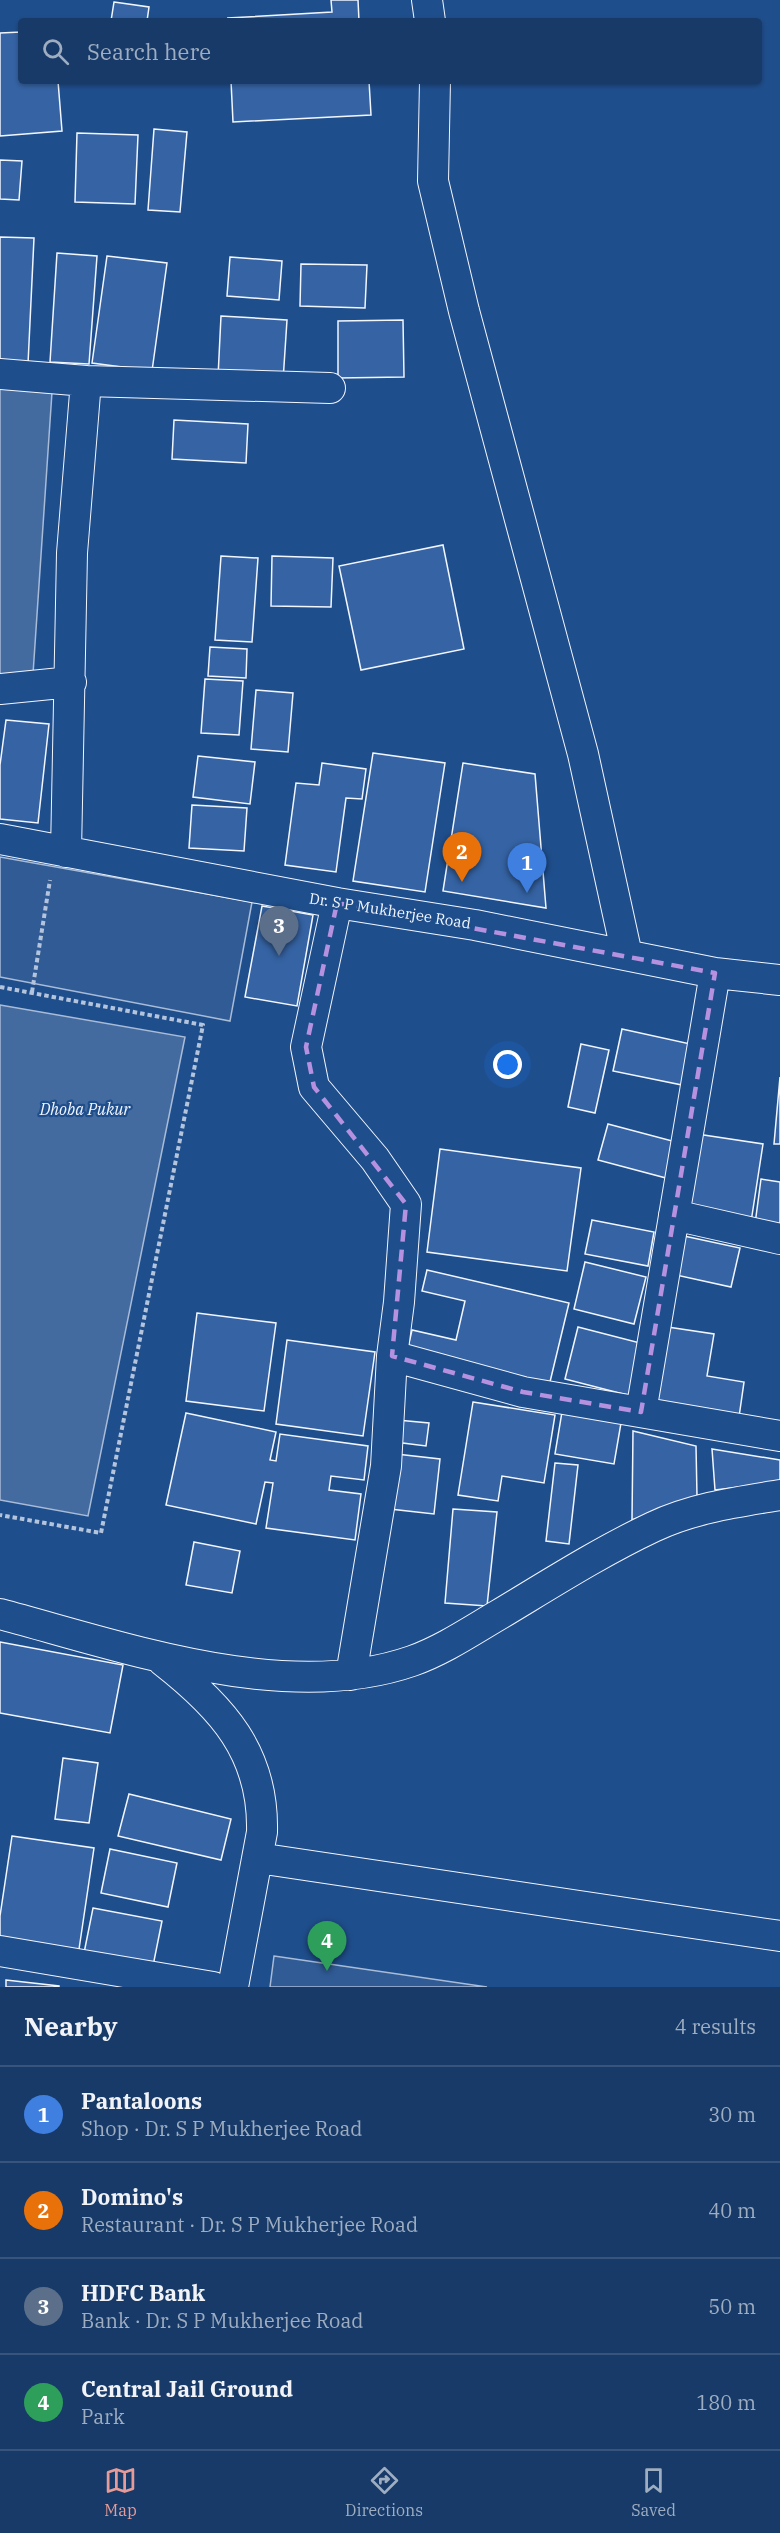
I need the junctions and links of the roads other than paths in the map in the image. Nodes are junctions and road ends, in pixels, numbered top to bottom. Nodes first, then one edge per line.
1 (427, 0) edge
2 (430, 18) edge
3 (435, 84) edge
4 (0, 374) edge
5 (86, 381) junction
6 (330, 388) dead end
7 (71, 682) junction
8 (0, 689) edge
9 (0, 839) edge
10 (61, 850) junction
11 (337, 903) junction
12 (627, 956) junction
13 (715, 973) junction
14 (780, 980) edge
15 (674, 1215) junction
16 (780, 1239) edge
17 (392, 1356) junction
18 (641, 1412) junction
19 (780, 1436) edge
20 (780, 1495) edge
21 (0, 1614) edge
22 (156, 1656) junction
23 (351, 1675) junction
24 (258, 1858) junction
25 (780, 1936) edge
26 (0, 1951) edge
27 (213, 1987) edge
28 (233, 1987) edge

1 - 2 street
3 - 12 street
4 - 5 street
5 - 6 street
5 - 7 street
7 - 8 street
7 - 10 street
9 - 10 street, Dr. S P Mukherjee Road
10 - 11 street, Dr. S P Mukherjee Road
11 - 12 street, Dr. S P Mukherjee Road
11 - 17 street
12 - 13 street, Dr. S P Mukherjee Road
13 - 14 street, Dr. S P Mukherjee Road
13 - 15 street
15 - 16 street
15 - 18 street
17 - 18 street
17 - 23 street
18 - 19 street
20 - 23 street
21 - 22 street
22 - 23 street
22 - 24 street
24 - 25 street
24 - 28 street
26 - 27 street

